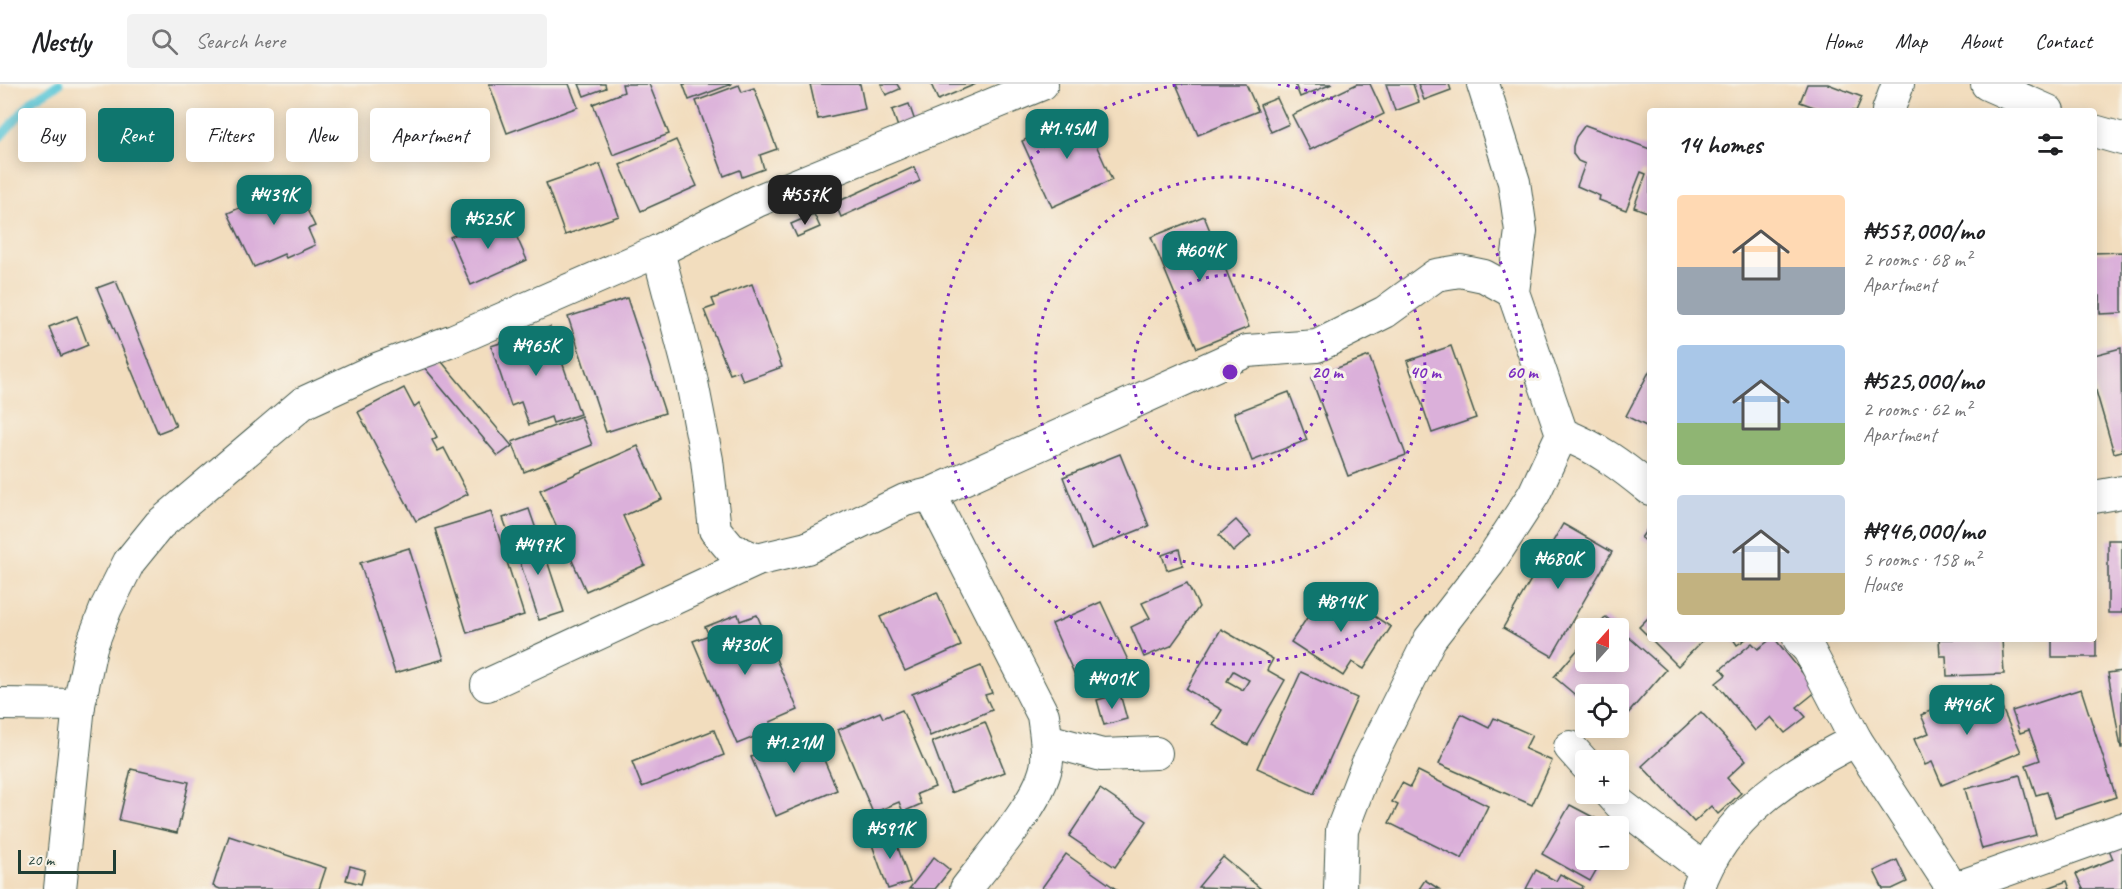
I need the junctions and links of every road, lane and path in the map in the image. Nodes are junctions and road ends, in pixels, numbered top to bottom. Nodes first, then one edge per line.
1 (1042, 84) edge
2 (1483, 84) edge
3 (1898, 84) edge
4 (1987, 84) edge
5 (1889, 108) edge
6 (2041, 108) edge
7 (2097, 132) edge
8 (2122, 139) edge
9 (658, 251) junction
10 (1513, 292) junction
11 (1562, 434) junction
12 (1647, 487) edge
13 (2122, 492) edge
14 (930, 494) junction
15 (2097, 496) edge
16 (757, 560) junction
17 (1808, 643) edge
18 (487, 685) dead end
19 (0, 704) edge
20 (79, 705) junction
21 (1047, 740) junction
22 (1856, 740) junction
23 (1156, 753) dead end
24 (1620, 804) edge
25 (2122, 829) edge
26 (1701, 879) edge
27 (60, 889) edge
28 (966, 889) edge
29 (1340, 889) edge
30 (1953, 889) edge

1 - 9 street
2 - 10 street
3 - 5 street
4 - 6 street
7 - 8 street
9 - 16 street
9 - 20 street
10 - 11 street
10 - 14 street
11 - 12 street
11 - 29 street
13 - 15 street
14 - 16 street
14 - 21 street
16 - 18 street
17 - 22 street
19 - 20 street
20 - 27 street
21 - 23 street
21 - 28 street
22 - 26 street
22 - 30 street
24 - 26 street
25 - 30 street

